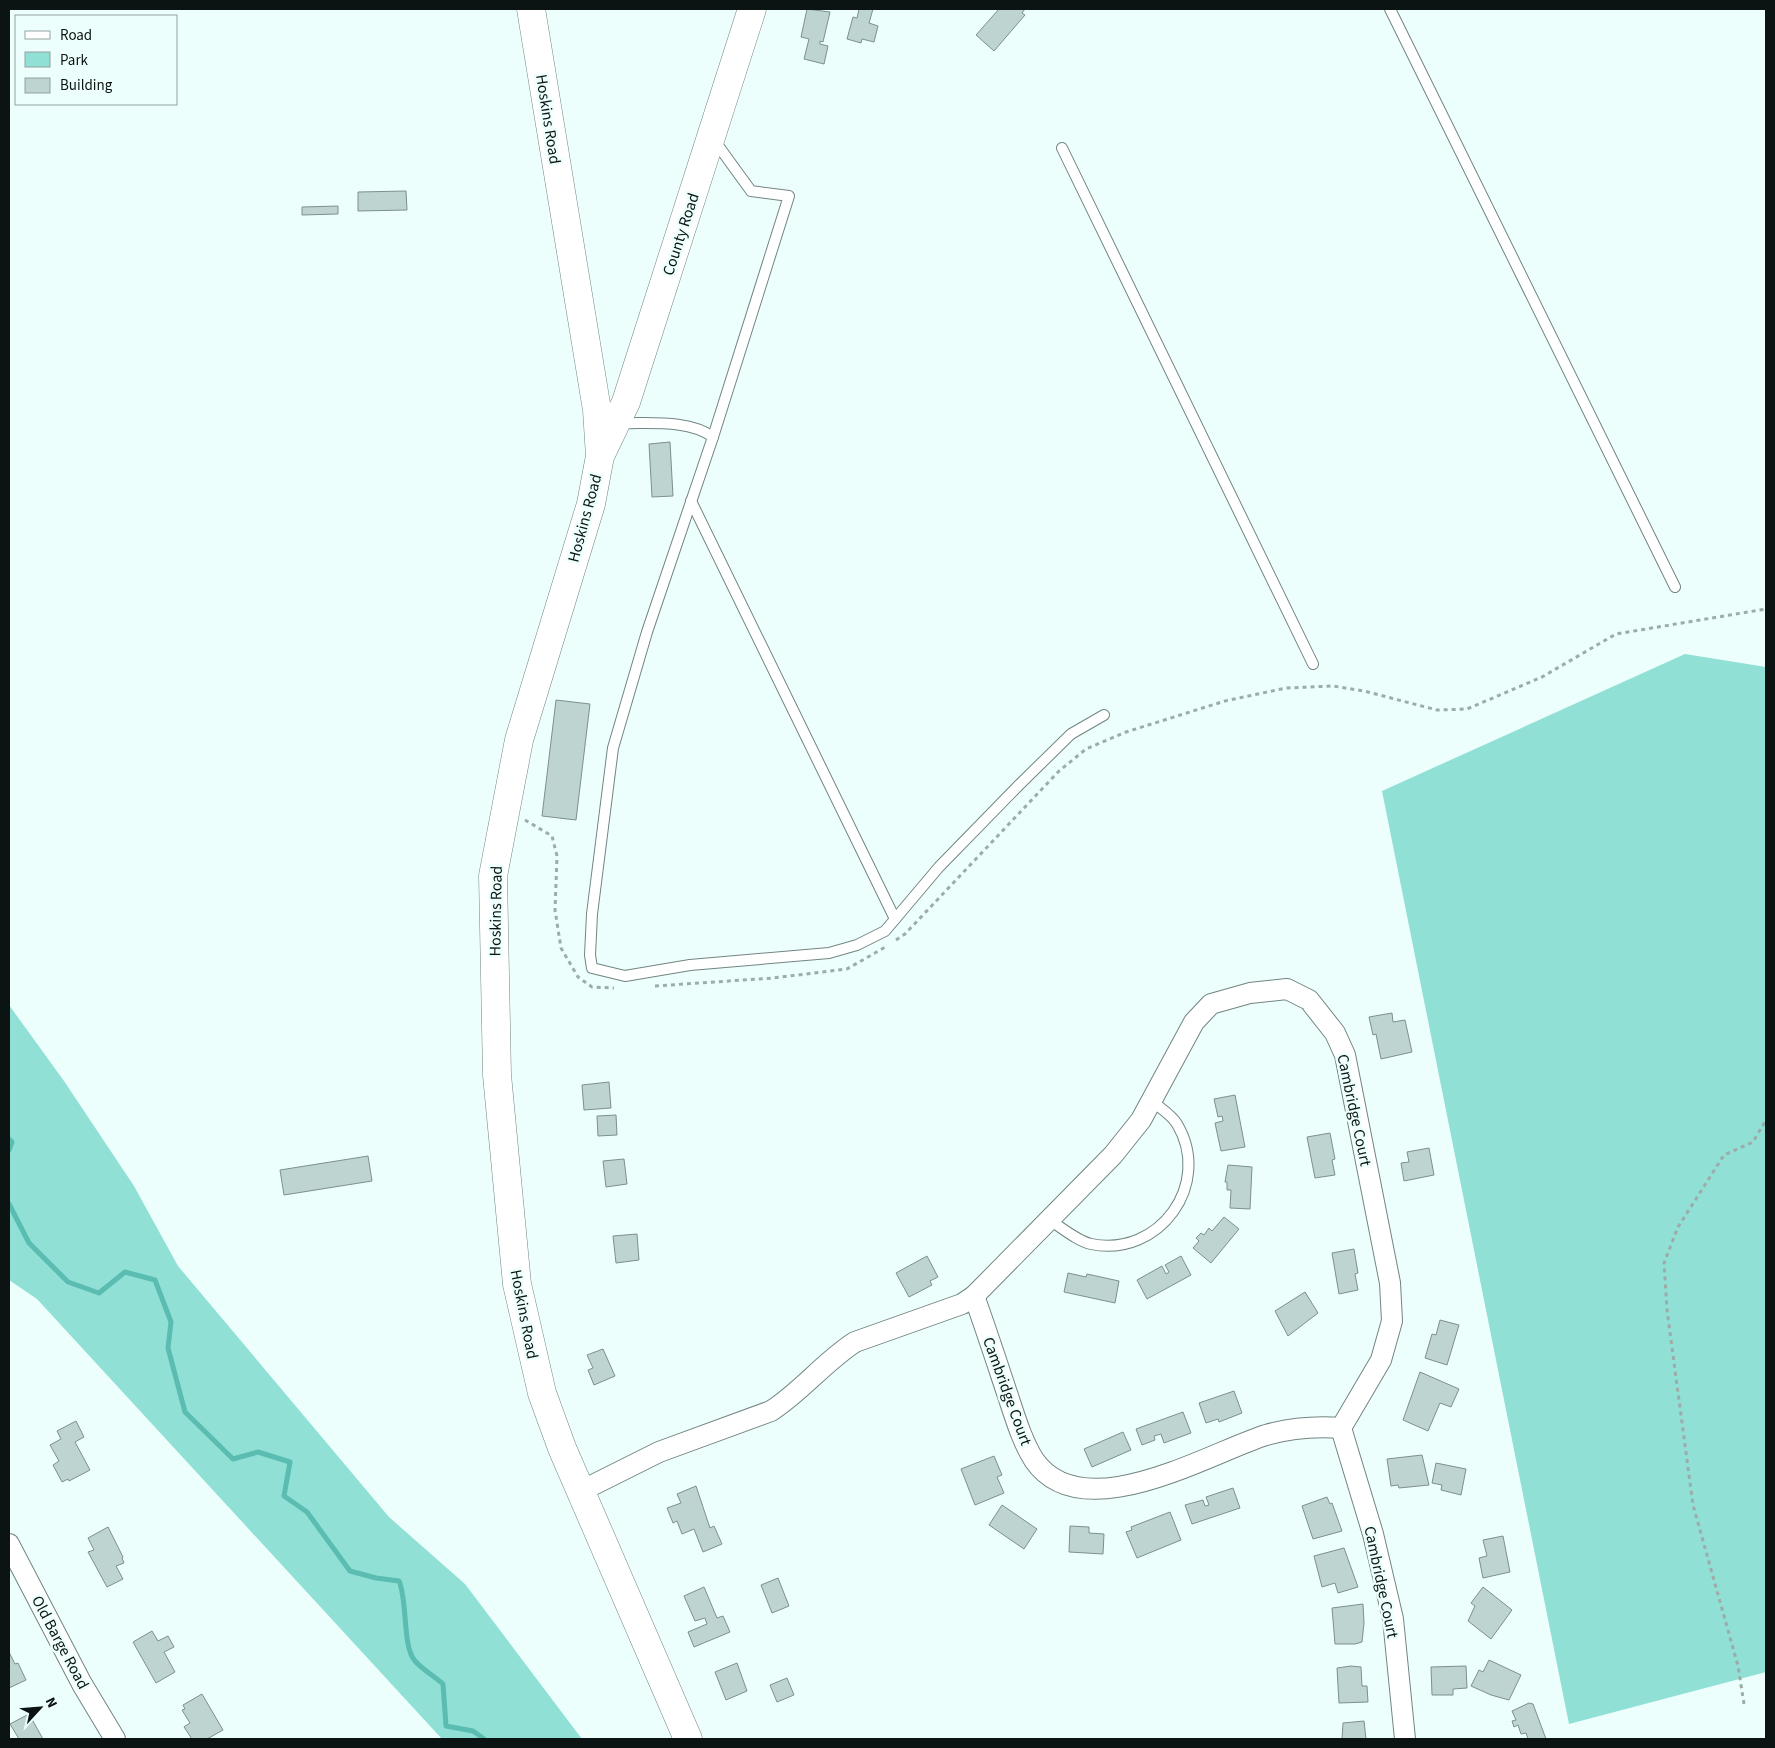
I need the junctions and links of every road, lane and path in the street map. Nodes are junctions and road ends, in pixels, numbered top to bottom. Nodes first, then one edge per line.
1 (531, 9) edge
2 (752, 9) edge
3 (1390, 9) edge
4 (711, 135) junction
5 (1062, 148) dead end
6 (616, 423) junction
7 (713, 437) junction
8 (600, 456) junction
9 (691, 501) junction
10 (1675, 587) dead end
11 (1766, 609) edge
12 (1313, 664) dead end
13 (1104, 715) dead end
14 (506, 807) junction
15 (895, 920) junction
16 (647, 987) dead end
17 (618, 988) dead end
18 (1152, 1101) junction
19 (1766, 1120) edge
20 (1048, 1219) junction
21 (974, 1296) junction
22 (1341, 1428) junction
23 (581, 1491) junction
24 (9, 1544) edge
25 (1744, 1704) dead end
26 (115, 1739) edge
27 (688, 1739) edge
28 (1405, 1739) edge

1 - 8 street, Hoskins Road
2 - 4 street, County Road
3 - 10 lane
4 - 6 street, County Road
4 - 7 lane
5 - 12 lane
6 - 7 lane
6 - 8 street, County Road
7 - 9 lane
8 - 14 street, Hoskins Road
9 - 15 lane
9 - 15 lane
11 - 16 path
13 - 15 lane
14 - 17 path
14 - 23 street, Hoskins Road
18 - 20 street, Cambridge Court
18 - 20 lane
18 - 22 street, Cambridge Court
19 - 25 path
20 - 21 street, Cambridge Court
21 - 22 street, Cambridge Court
21 - 23 street, Cambridge Court
22 - 28 street, Cambridge Court
23 - 27 street, Hoskins Road
24 - 26 street, Old Barge Road

